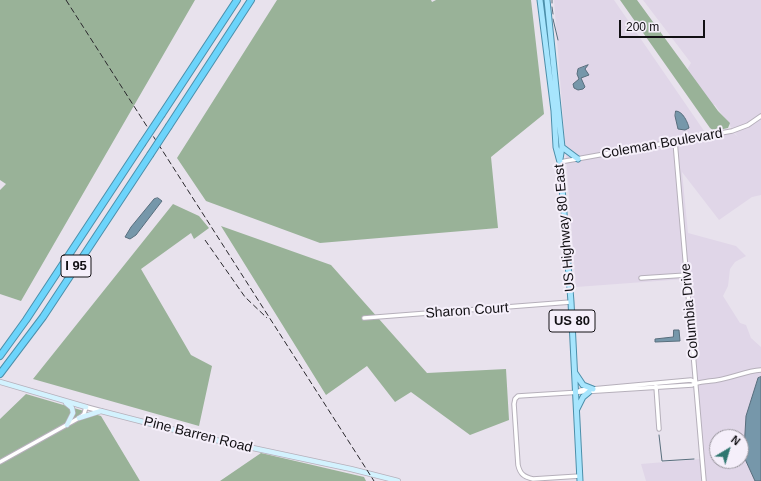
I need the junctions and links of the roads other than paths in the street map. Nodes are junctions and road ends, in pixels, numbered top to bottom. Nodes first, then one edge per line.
1 (237, 0) edge
2 (251, 0) edge
3 (540, 0) edge
4 (547, 0) edge
5 (761, 116) edge
6 (675, 140) junction
7 (562, 147) junction
8 (578, 159) junction
9 (560, 162) junction
10 (687, 275) junction
11 (640, 278) dead end
12 (571, 302) junction
13 (364, 318) dead end
14 (0, 356) edge
15 (761, 370) edge
16 (574, 372) junction
17 (0, 374) edge
18 (0, 382) edge
19 (656, 383) junction
20 (696, 383) junction
21 (657, 388) junction
22 (577, 391) junction
23 (591, 391) junction
24 (49, 396) junction
25 (86, 407) junction
26 (576, 410) junction
27 (101, 411) junction
28 (79, 418) junction
29 (68, 425) junction
30 (659, 429) dead end
31 (0, 462) edge
32 (580, 479) edge
33 (398, 481) edge
34 (704, 481) edge

1 - 14 highway, I 95, bridge
2 - 17 highway, I 95, bridge
3 - 9 main road, US Highway 80 East / US 80
4 - 7 main road, US 80
5 - 6 street, Coleman Boulevard
6 - 8 street, Coleman Boulevard
6 - 10 street, Columbia Drive
7 - 8 main road
7 - 9 main road, US 80
8 - 9 street, Coleman Boulevard
9 - 12 main road, US Highway 80 East / US 80
10 - 11 street
10 - 20 street, Columbia Drive
12 - 13 street, Sharon Court
12 - 16 main road, US Highway 80 East / US 80
15 - 20 street
16 - 22 main road, US Highway 80 East / US 80
16 - 23 main road
18 - 24 main road, Pine Barren Road
19 - 20 street
19 - 21 street
19 - 23 street
20 - 21 street
20 - 34 street, Columbia Drive
21 - 23 street
21 - 30 street
22 - 23 street
22 - 26 main road, US Highway 80 East / US 80
22 - 32 street
23 - 26 main road
24 - 25 main road, Pine Barren Road
24 - 29 main road
25 - 27 street, Pine Barren Road
25 - 28 street
26 - 32 main road, US Highway 80 East / US 80
27 - 28 main road
27 - 33 main road, Pine Barren Road
28 - 29 street
29 - 31 street

